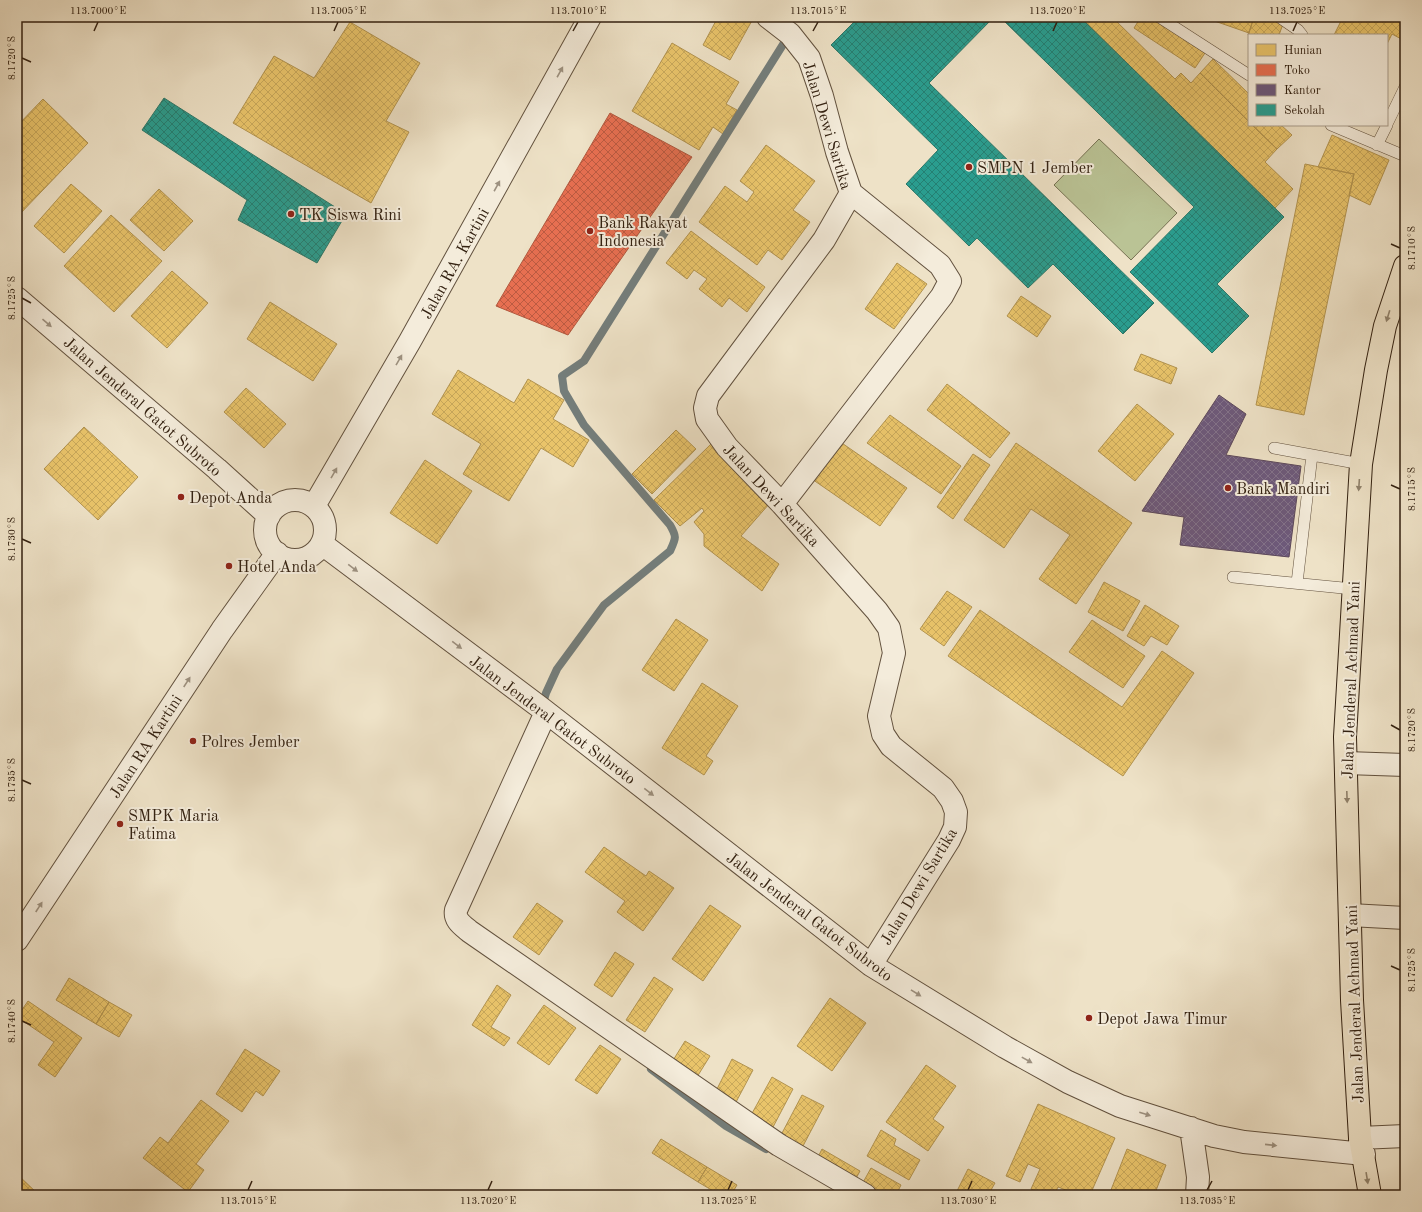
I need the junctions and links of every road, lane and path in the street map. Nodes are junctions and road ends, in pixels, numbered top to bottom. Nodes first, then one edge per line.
1 (590, 17) edge
2 (768, 17) edge
3 (1159, 17) edge
4 (1279, 17) edge
5 (1301, 34) edge
6 (1248, 74) edge
7 (1405, 87) edge
8 (1388, 123) edge
9 (1333, 126) edge
10 (1386, 126) edge
11 (1377, 145) junction
12 (1405, 156) edge
13 (852, 193) junction
14 (1405, 266) edge
15 (17, 298) edge
16 (1274, 448) dead end
17 (1312, 455) junction
18 (1361, 464) junction
19 (782, 504) junction
20 (314, 506) junction
21 (269, 516) junction
22 (322, 544) junction
23 (277, 553) junction
24 (1233, 577) dead end
25 (1297, 583) junction
26 (1353, 589) junction
27 (546, 712) junction
28 (1346, 764) junction
29 (1405, 765) edge
30 (1350, 915) junction
31 (1405, 918) edge
32 (17, 940) edge
33 (870, 965) junction
34 (1191, 1128) junction
35 (1405, 1136) edge
36 (1362, 1146) junction
37 (866, 1195) edge
38 (1197, 1195) edge
39 (1370, 1195) edge

20 -> 1 street, Jalan RA. Kartini
2 - 13 street, Jalan Dewi Sartika
3 - 6 lane
4 - 5 lane
7 - 8 lane
9 - 11 lane
10 - 11 lane
11 - 12 lane
13 - 19 street, Jalan Dewi Sartika
13 - 19 street
14 -> 18 highway, Jalan Jenderal Achmad Yani
15 -> 21 street, Jalan Jenderal Gatot Subroto
16 - 17 lane
17 - 18 lane
17 - 25 lane
18 -> 26 highway, Jalan Jenderal Achmad Yani
19 - 33 street, Jalan Dewi Sartika
20 - 21 street
20 - 22 street
21 - 23 street
22 - 23 street
22 -> 27 street, Jalan Jenderal Gatot Subroto
32 -> 23 street, Jalan RA Kartini
24 - 25 lane
25 - 26 lane
26 - 28 highway, Jalan Jenderal Achmad Yani
27 -> 33 street, Jalan Jenderal Gatot Subroto
27 - 37 street
28 - 29 street
28 -> 30 highway, Jalan Jenderal Achmad Yani
30 - 31 street
30 - 36 highway, Jalan Jenderal Achmad Yani
33 -> 34 street, Jalan Jenderal Gatot Subroto
34 -> 36 street, Jalan Jenderal Gatot Subroto
34 - 38 street
35 - 36 street, Jalan Jenderal Gatot Subroto
36 -> 39 highway, Jalan Jenderal Achmad Yani

